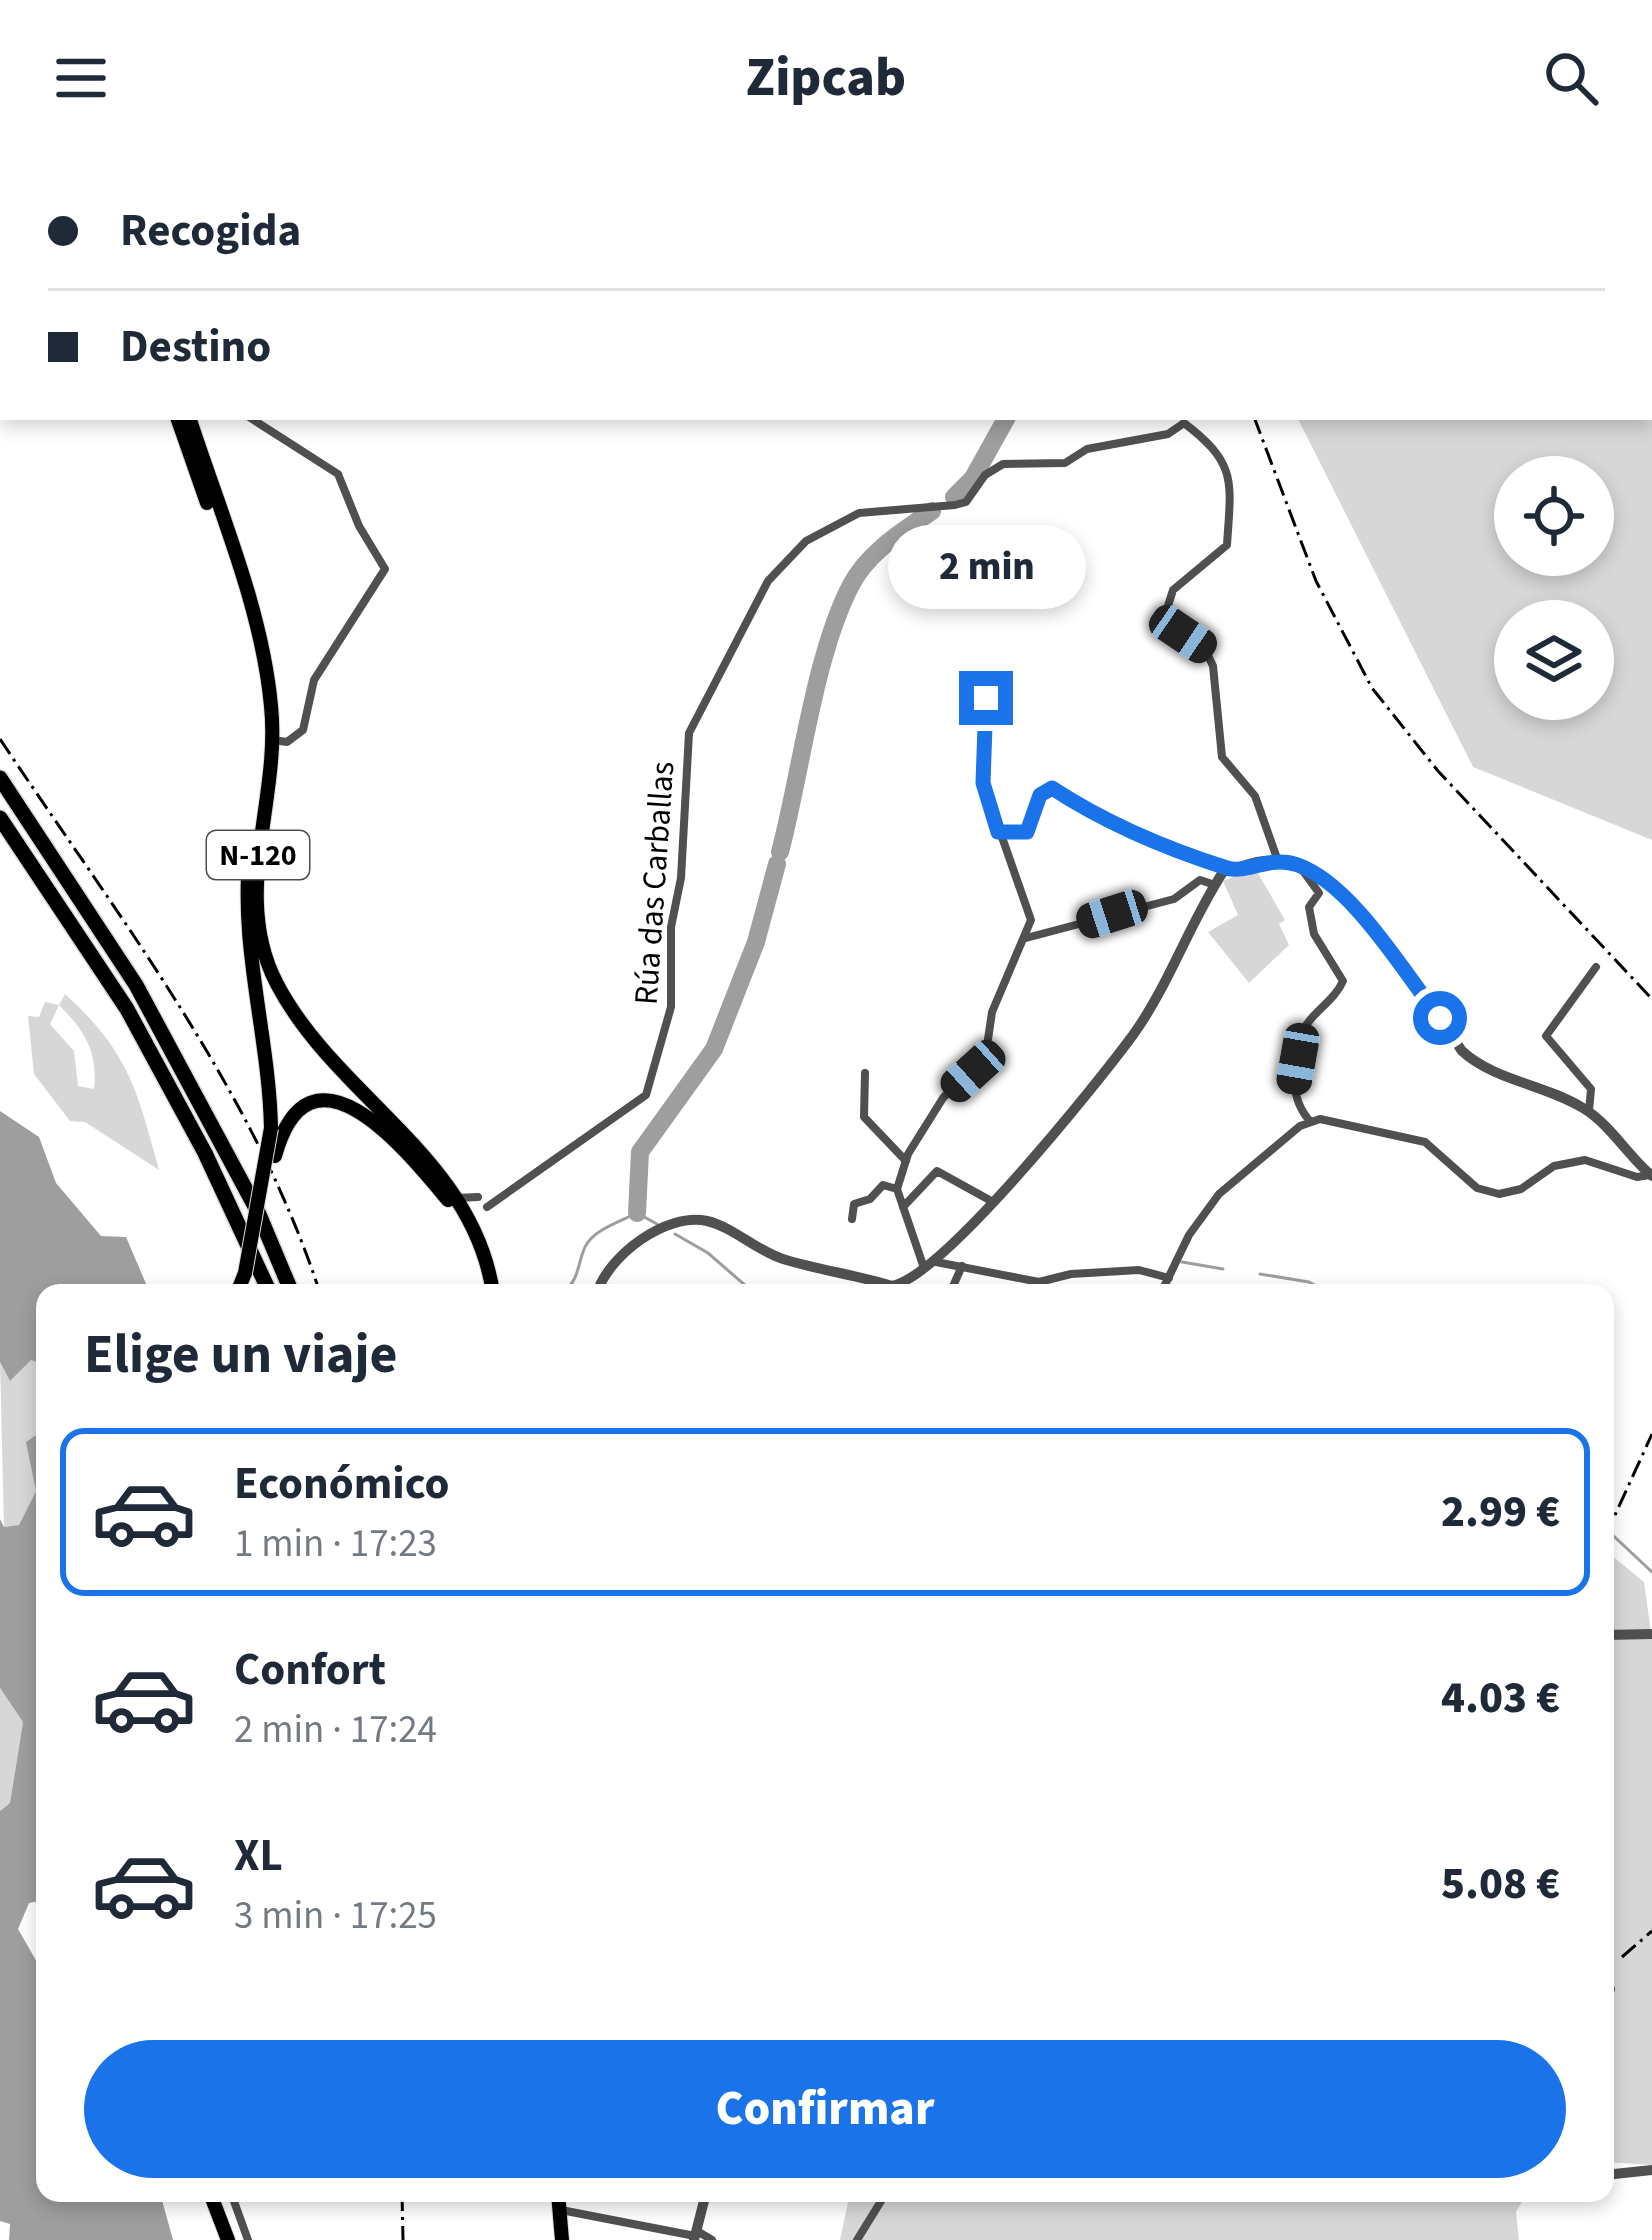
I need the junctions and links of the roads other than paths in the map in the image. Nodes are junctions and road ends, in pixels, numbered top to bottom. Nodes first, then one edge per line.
1 (178, 420) edge
2 (190, 420) edge
3 (254, 420) edge
4 (986, 698) dead end
5 (273, 740) junction
6 (0, 778) edge
7 (0, 818) edge
8 (998, 832) junction
9 (1278, 861) junction
10 (1298, 866) junction
11 (1232, 870) junction
12 (1214, 885) junction
13 (1026, 938) junction
14 (1596, 967) dead end
15 (866, 1073) dead end
16 (1589, 1111) junction
17 (1311, 1122) junction
18 (906, 1161) junction
19 (1651, 1175) edge
20 (897, 1189) junction
21 (449, 1196) junction
22 (478, 1197) dead end
23 (993, 1202) junction
24 (487, 1207) dead end
25 (903, 1207) junction
26 (852, 1220) dead end
27 (936, 1262) junction
28 (962, 1266) junction
29 (926, 1272) junction
30 (245, 1274) junction
31 (1169, 1278) junction
32 (241, 1284) edge
33 (266, 1284) edge
34 (288, 1284) edge
35 (490, 1284) edge
36 (601, 1284) edge
37 (884, 1284) edge
38 (916, 1284) edge
39 (954, 1284) edge
40 (1166, 1284) edge
41 (1652, 1634) edge
42 (1614, 1636) edge
43 (1652, 2170) edge
44 (1614, 2174) edge
45 (213, 2202) edge
46 (234, 2202) edge
47 (559, 2202) edge
48 (563, 2202) edge
49 (704, 2202) edge
50 (880, 2202) edge
51 (695, 2235) edge
52 (228, 2240) edge
53 (248, 2240) edge
54 (562, 2240) edge
55 (712, 2240) edge
56 (857, 2240) edge

1 - 30 highway, N-120, bridge
2 - 5 highway, N-120
3 - 5 street
4 - 8 street
5 - 21 highway, N-120
6 - 34 highway
7 - 33 highway
8 - 11 street
8 - 13 street
9 - 10 street
9 - 11 street
9 - 24 street, Rúa das Carballas
10 - 16 street
10 - 17 street
11 - 12 street
12 - 13 street
12 - 23 street
13 - 18 street
14 - 16 street
15 - 18 street
16 - 19 street
17 - 19 street
17 - 31 street
18 - 20 street
20 - 25 street
20 - 26 street
21 - 22 street
21 - 30 highway, N-120, bridge
21 - 35 highway, N-120
23 - 25 street
23 - 27 street
25 - 29 street
27 - 28 street
27 - 29 street
28 - 31 street
28 - 39 street
29 - 38 street
30 - 32 highway, N-120
31 - 40 street
36 - 37 street
41 - 42 street
43 - 44 street
45 - 52 highway
46 - 53 street
47 - 54 highway
48 - 51 street
49 - 51 street
50 - 56 street
51 - 55 street

